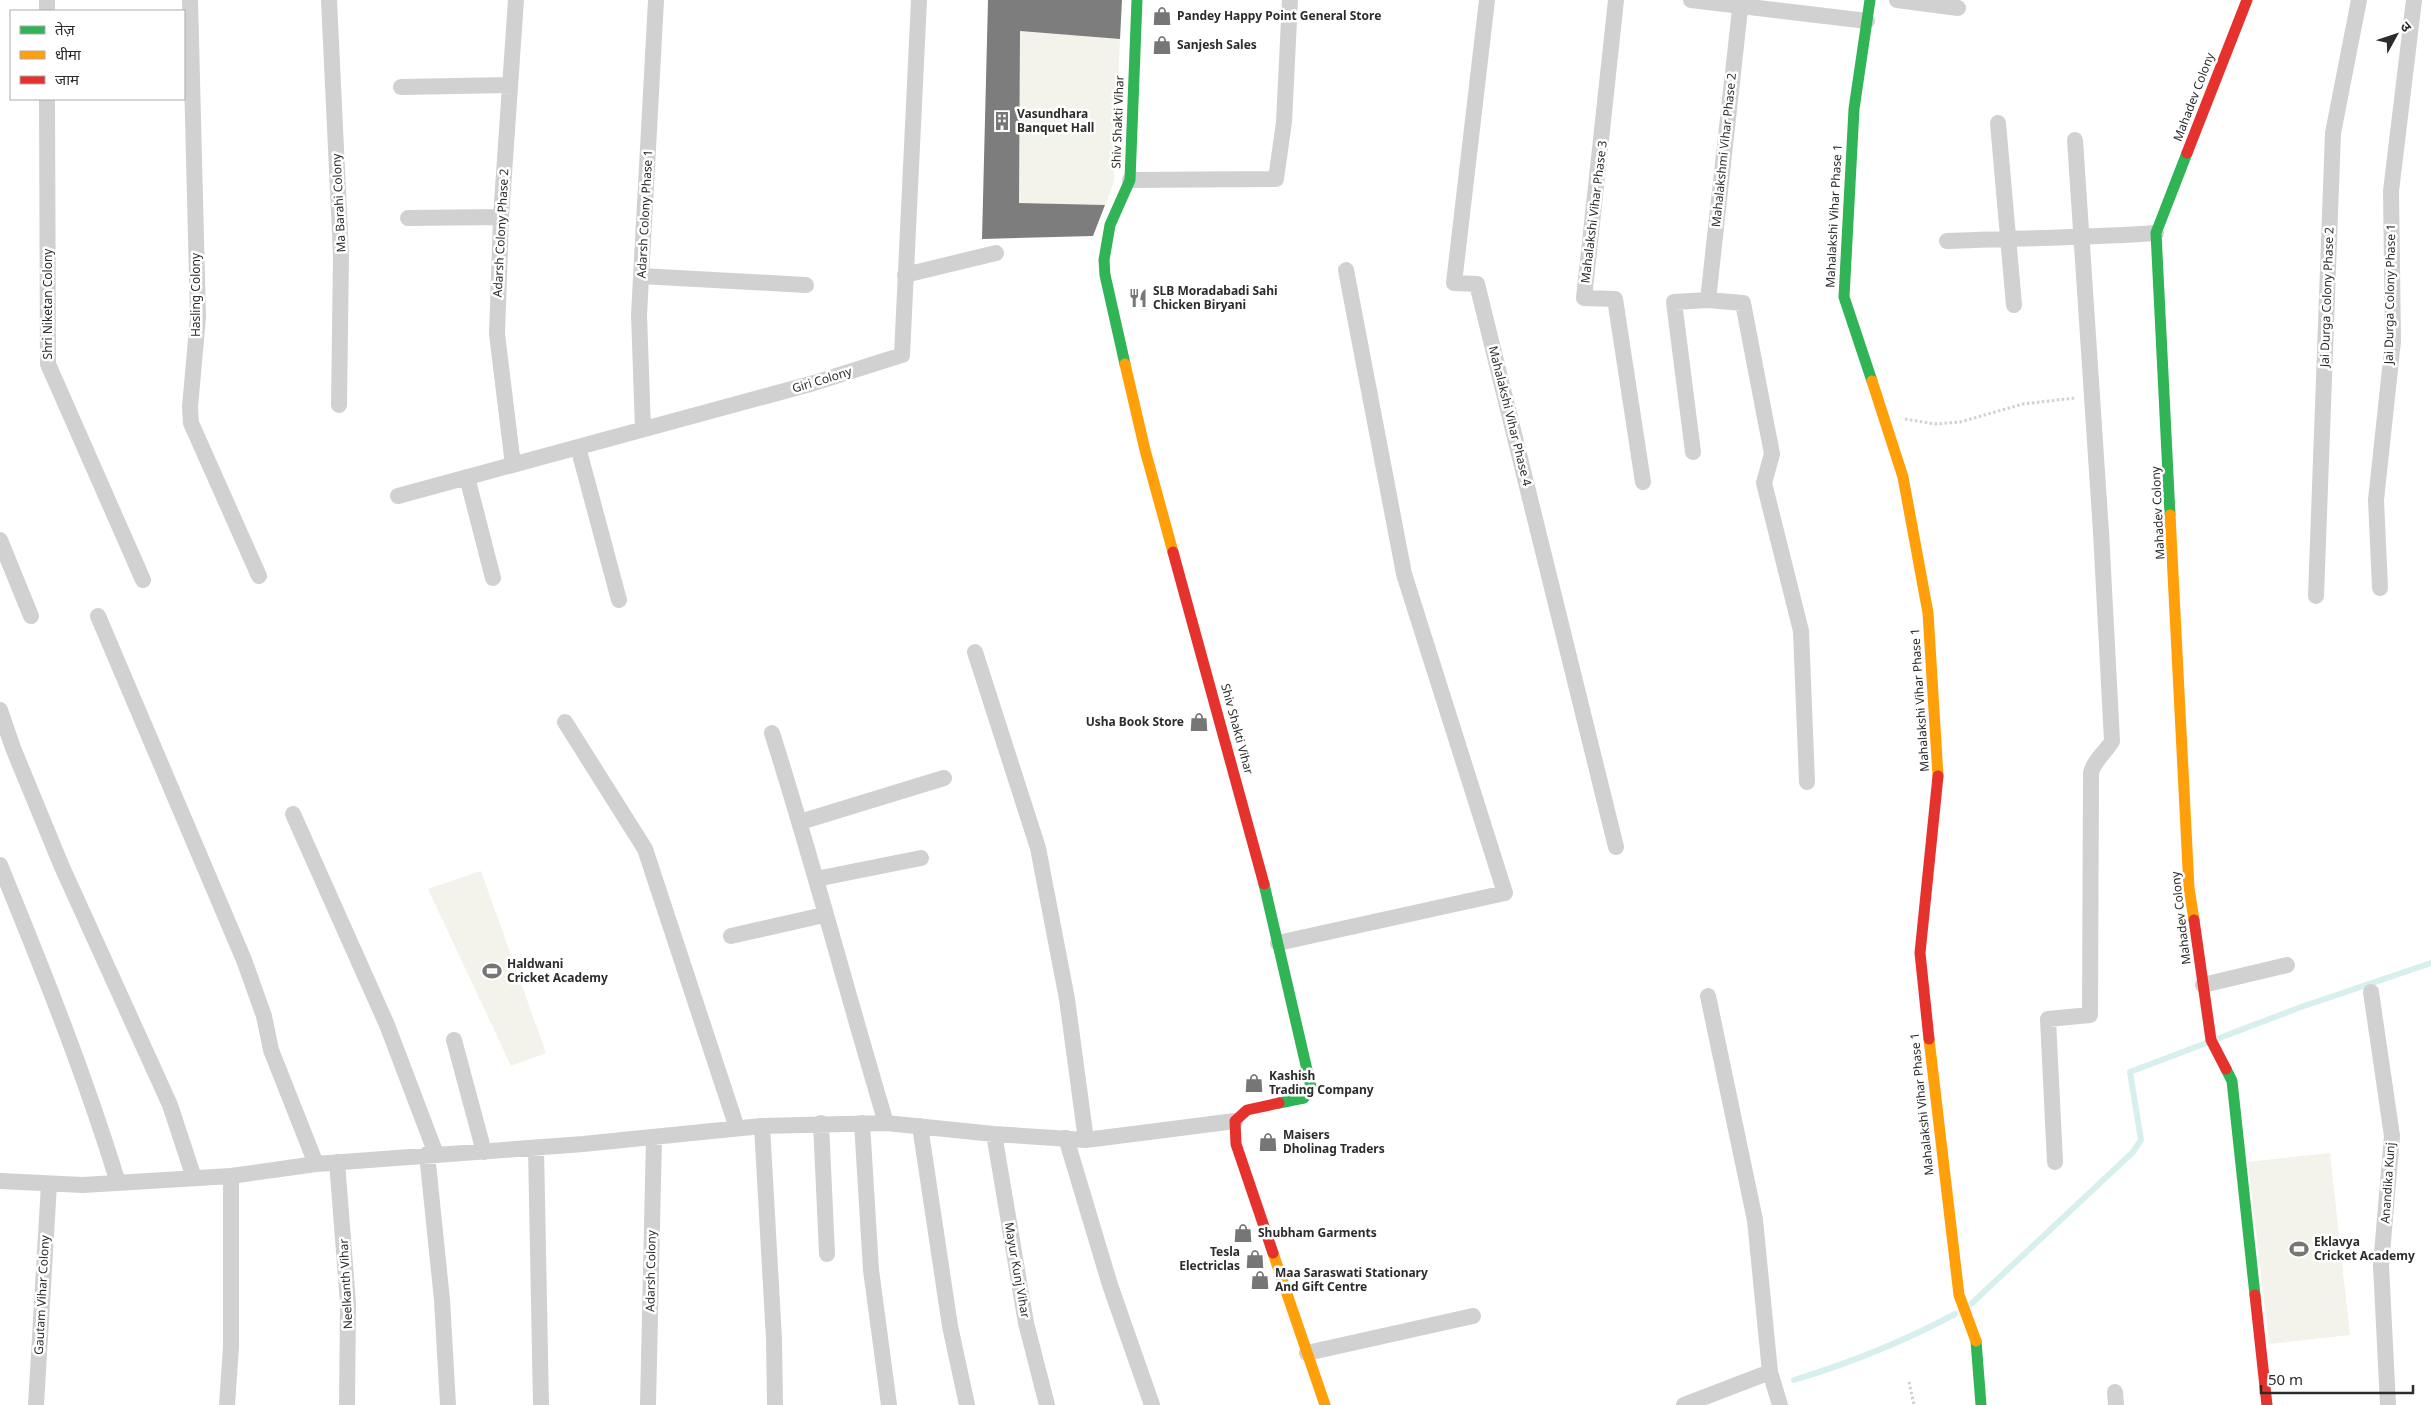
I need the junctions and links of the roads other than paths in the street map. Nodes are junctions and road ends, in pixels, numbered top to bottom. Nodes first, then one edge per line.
1 (190, 0) edge
2 (329, 0) edge
3 (516, 0) edge
4 (656, 0) edge
5 (919, 0) edge
6 (1137, 0) edge
7 (1290, 0) edge
8 (1487, 0) edge
9 (1616, 0) edge
10 (1691, 0) edge
11 (1870, 0) edge
12 (1897, 0) edge
13 (2248, 0) edge
14 (2359, 0) edge
15 (2414, 0) edge
16 (1741, 3) edge
17 (1958, 8) dead end
18 (1867, 21) junction
19 (510, 85) junction
20 (401, 87) dead end
21 (47, 100) edge
22 (1998, 123) dead end
23 (2075, 140) dead end
24 (1130, 180) junction
25 (501, 217) junction
26 (408, 218) dead end
27 (2156, 233) junction
28 (2008, 238) junction
29 (2080, 238) junction
30 (1947, 241) dead end
31 (996, 253) dead end
32 (1346, 270) dead end
33 (905, 275) junction
34 (642, 276) junction
35 (806, 285) dead end
36 (1708, 300) junction
37 (2014, 306) dead end
38 (339, 405) dead end
39 (643, 429) junction
40 (578, 447) junction
41 (1693, 452) dead end
42 (514, 465) junction
43 (467, 477) junction
44 (1644, 482) dead end
45 (398, 496) dead end
46 (0, 540) edge
47 (259, 576) dead end
48 (493, 578) dead end
49 (143, 580) dead end
50 (2380, 588) dead end
51 (2316, 596) dead end
52 (619, 600) dead end
53 (31, 616) dead end
54 (98, 616) dead end
55 (975, 652) dead end
56 (0, 710) edge
57 (565, 722) dead end
58 (772, 733) dead end
59 (944, 778) dead end
60 (1808, 782) dead end
61 (293, 814) dead end
62 (800, 822) junction
63 (1616, 847) dead end
64 (921, 858) dead end
65 (0, 865) edge
66 (816, 879) junction
67 (824, 915) junction
68 (732, 936) dead end
69 (1278, 943) junction
70 (2287, 964) dead end
71 (2203, 985) junction
72 (2371, 992) dead end
73 (1708, 996) dead end
74 (454, 1040) dead end
75 (1235, 1121) junction
76 (821, 1123) junction
77 (862, 1123) junction
78 (886, 1123) junction
79 (762, 1126) junction
80 (920, 1126) junction
81 (737, 1128) junction
82 (994, 1134) junction
83 (654, 1137) junction
84 (1066, 1138) junction
85 (1086, 1140) junction
86 (536, 1148) junction
87 (484, 1152) junction
88 (432, 1154) junction
89 (337, 1162) junction
90 (2055, 1162) dead end
91 (316, 1164) junction
92 (231, 1176) junction
93 (194, 1178) junction
94 (0, 1181) edge
95 (118, 1183) junction
96 (49, 1184) junction
97 (826, 1254) dead end
98 (1473, 1316) dead end
99 (1307, 1353) junction
100 (1770, 1372) junction
101 (36, 1405) edge
102 (228, 1405) edge
103 (347, 1405) edge
104 (448, 1405) edge
105 (541, 1405) edge
106 (648, 1405) edge
107 (775, 1405) edge
108 (889, 1405) edge
109 (967, 1405) edge
110 (1047, 1405) edge
111 (1152, 1405) edge
112 (1325, 1405) edge
113 (1684, 1405) edge
114 (1780, 1405) edge
115 (1982, 1405) edge
116 (2267, 1405) edge
117 (2388, 1405) edge

1 - 47 street, Hasling Colony
2 - 38 street, Ma Barahi Colony
3 - 19 street, Adarsh Colony Phase 2
4 - 34 street, Adarsh Colony Phase 1
5 - 33 street, Giri Colony
6 - 24 street, Shiv Shakti Vihar
7 - 24 street
8 - 63 street, Mahalakshi Vihar Phase 4
9 - 44 street, Mahalakshi Vihar Phase 3
10 - 16 street
11 - 18 street, Mahalakshi Vihar Phase 1
12 - 17 street
13 - 27 street, Mahadev Colony
14 - 51 street, Jai Durga Colony Phase 2
15 - 50 street, Jai Durga Colony Phase 1
16 - 18 street
16 - 36 street, Mahalakshmi Vihar Phase 2
18 - 115 street, Mahalakshi Vihar Phase 1
19 - 20 street
19 - 25 street, Adarsh Colony Phase 2
21 - 49 street, Shri Niketan Colony
22 - 28 street
23 - 29 street
24 - 69 street, Shiv Shakti Vihar
25 - 26 street
25 - 42 street, Adarsh Colony Phase 2
27 - 29 street
27 - 71 street, Mahadev Colony
28 - 29 street
28 - 30 street
28 - 37 street
29 - 90 street
31 - 33 street
32 - 69 street
33 - 39 street, Giri Colony
34 - 35 street
34 - 39 street, Adarsh Colony Phase 1
36 - 41 street
36 - 60 street
39 - 40 street, Giri Colony
40 - 42 street, Giri Colony
40 - 52 street
42 - 43 street, Giri Colony
43 - 45 street, Giri Colony
43 - 48 street
46 - 53 street
54 - 91 street
55 - 85 street
56 - 93 street
57 - 81 street
58 - 62 street
59 - 62 street
61 - 88 street
62 - 66 street
64 - 66 street
65 - 95 street
66 - 67 street
67 - 68 street
67 - 78 street
69 - 75 street, Shiv Shakti Vihar
70 - 71 street
71 - 116 street, Mahadev Colony
72 - 117 street, Anandika Kunj
73 - 100 street
74 - 87 street
75 - 85 street
75 - 99 street
76 - 77 street
76 - 79 street
76 - 97 street
77 - 78 street
77 - 108 street
78 - 80 street
79 - 81 street
79 - 107 street
80 - 82 street
80 - 109 street
81 - 83 street
82 - 84 street
82 - 110 street, Mayur Kunj Vihar
83 - 86 street
83 - 106 street, Adarsh Colony
84 - 85 street
84 - 111 street
86 - 87 street
86 - 105 street
87 - 88 street
88 - 89 street
88 - 104 street
89 - 91 street
89 - 103 street, Neelkanth Vihar
91 - 92 street
92 - 93 street
92 - 102 street
93 - 95 street
94 - 96 street
95 - 96 street
96 - 101 street, Gautam Vihar Colony
98 - 99 street
99 - 112 street
100 - 113 street
100 - 114 street

